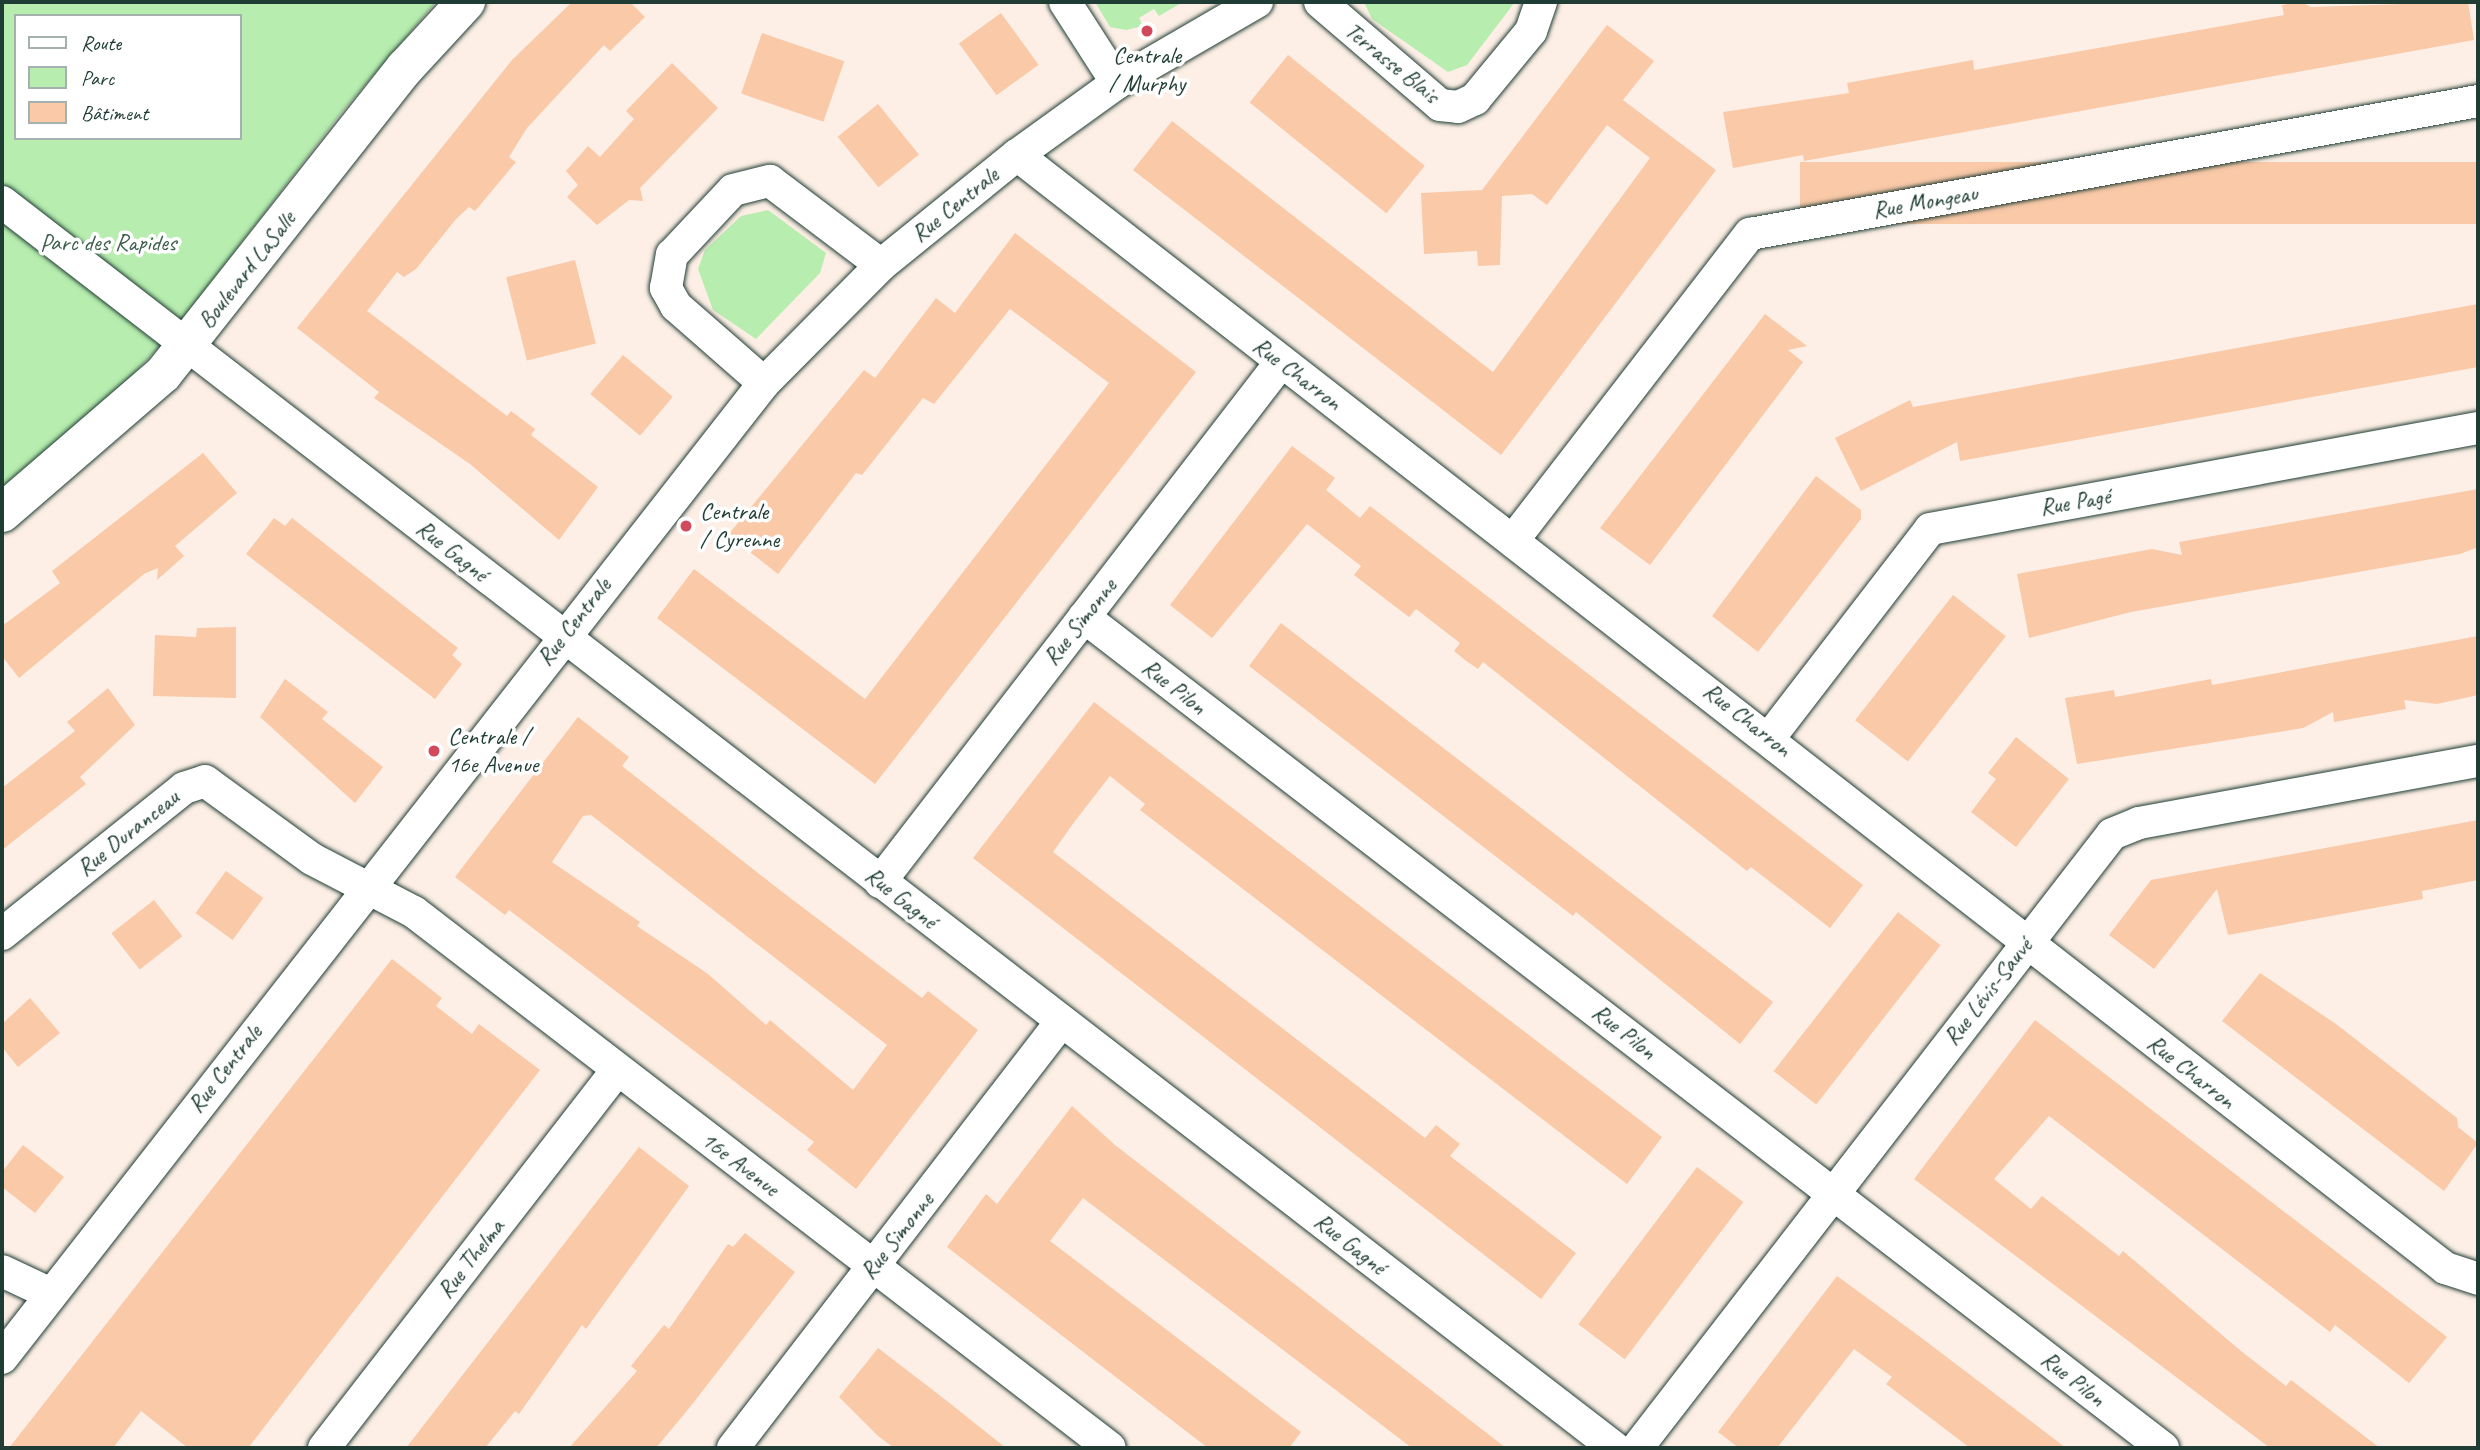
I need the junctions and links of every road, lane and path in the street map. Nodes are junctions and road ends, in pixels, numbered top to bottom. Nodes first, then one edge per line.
1 (466, 2) edge
2 (1065, 2) edge
3 (1257, 2) edge
4 (1320, 2) edge
5 (1541, 2) edge
6 (1117, 83) junction
7 (2478, 102) edge
8 (1017, 155) junction
9 (2, 202) edge
10 (881, 265) junction
11 (187, 346) junction
12 (1281, 362) junction
13 (764, 383) junction
14 (2478, 428) edge
15 (2, 513) edge
16 (1514, 538) junction
17 (1084, 617) junction
18 (563, 636) junction
19 (1770, 737) junction
20 (2478, 761) edge
21 (880, 882) junction
22 (367, 887) junction
23 (2, 934) edge
24 (2026, 943) junction
25 (1061, 1023) junction
26 (617, 1070) junction
27 (1832, 1193) junction
28 (874, 1266) junction
29 (2, 1271) edge
30 (2478, 1279) edge
31 (51, 1294) junction
32 (2, 1358) edge
33 (324, 1448) edge
34 (733, 1448) edge
35 (1110, 1448) edge
36 (1615, 1448) edge
37 (1637, 1448) edge
38 (2163, 1448) edge

1 - 11 main road, Boulevard LaSalle
2 - 6 street
3 - 6 street, Rue Centrale
4 - 5 street, Terrasse Blais
6 - 8 street, Rue Centrale
7 - 16 street, Rue Mongeau
8 - 10 street, Rue Centrale
8 - 12 street, Rue Charron
9 - 11 street, Rue Gagné
10 - 13 street, Rue Centrale
10 - 13 street
11 - 15 main road, Boulevard LaSalle
11 - 18 street, Rue Gagné
12 - 16 street, Rue Charron
12 - 17 street, Rue Simonne
13 - 18 street, Rue Centrale
14 - 19 street, Rue Pagé
16 - 19 street, Rue Charron
17 - 21 street, Rue Simonne
17 - 27 street, Rue Pilon
18 - 21 street, Rue Gagné
18 - 22 street, Rue Centrale
19 - 24 street, Rue Charron
20 - 24 street, Rue Lévis-Sauvé
21 - 25 street, Rue Gagné
22 - 23 street, Rue Duranceau
22 - 26 street, 16e Avenue
22 - 31 street, Rue Centrale
24 - 27 street, Rue Lévis-Sauvé
24 - 30 street, Rue Charron
25 - 28 street, Rue Simonne
25 - 36 street, Rue Gagné
26 - 28 street, 16e Avenue
26 - 33 street, Rue Thelma
27 - 37 street, Rue Lévis-Sauvé
27 - 38 street, Rue Pilon
28 - 34 street, Rue Simonne
28 - 35 street, 16e Avenue
29 - 31 street
31 - 32 street, Rue Centrale

